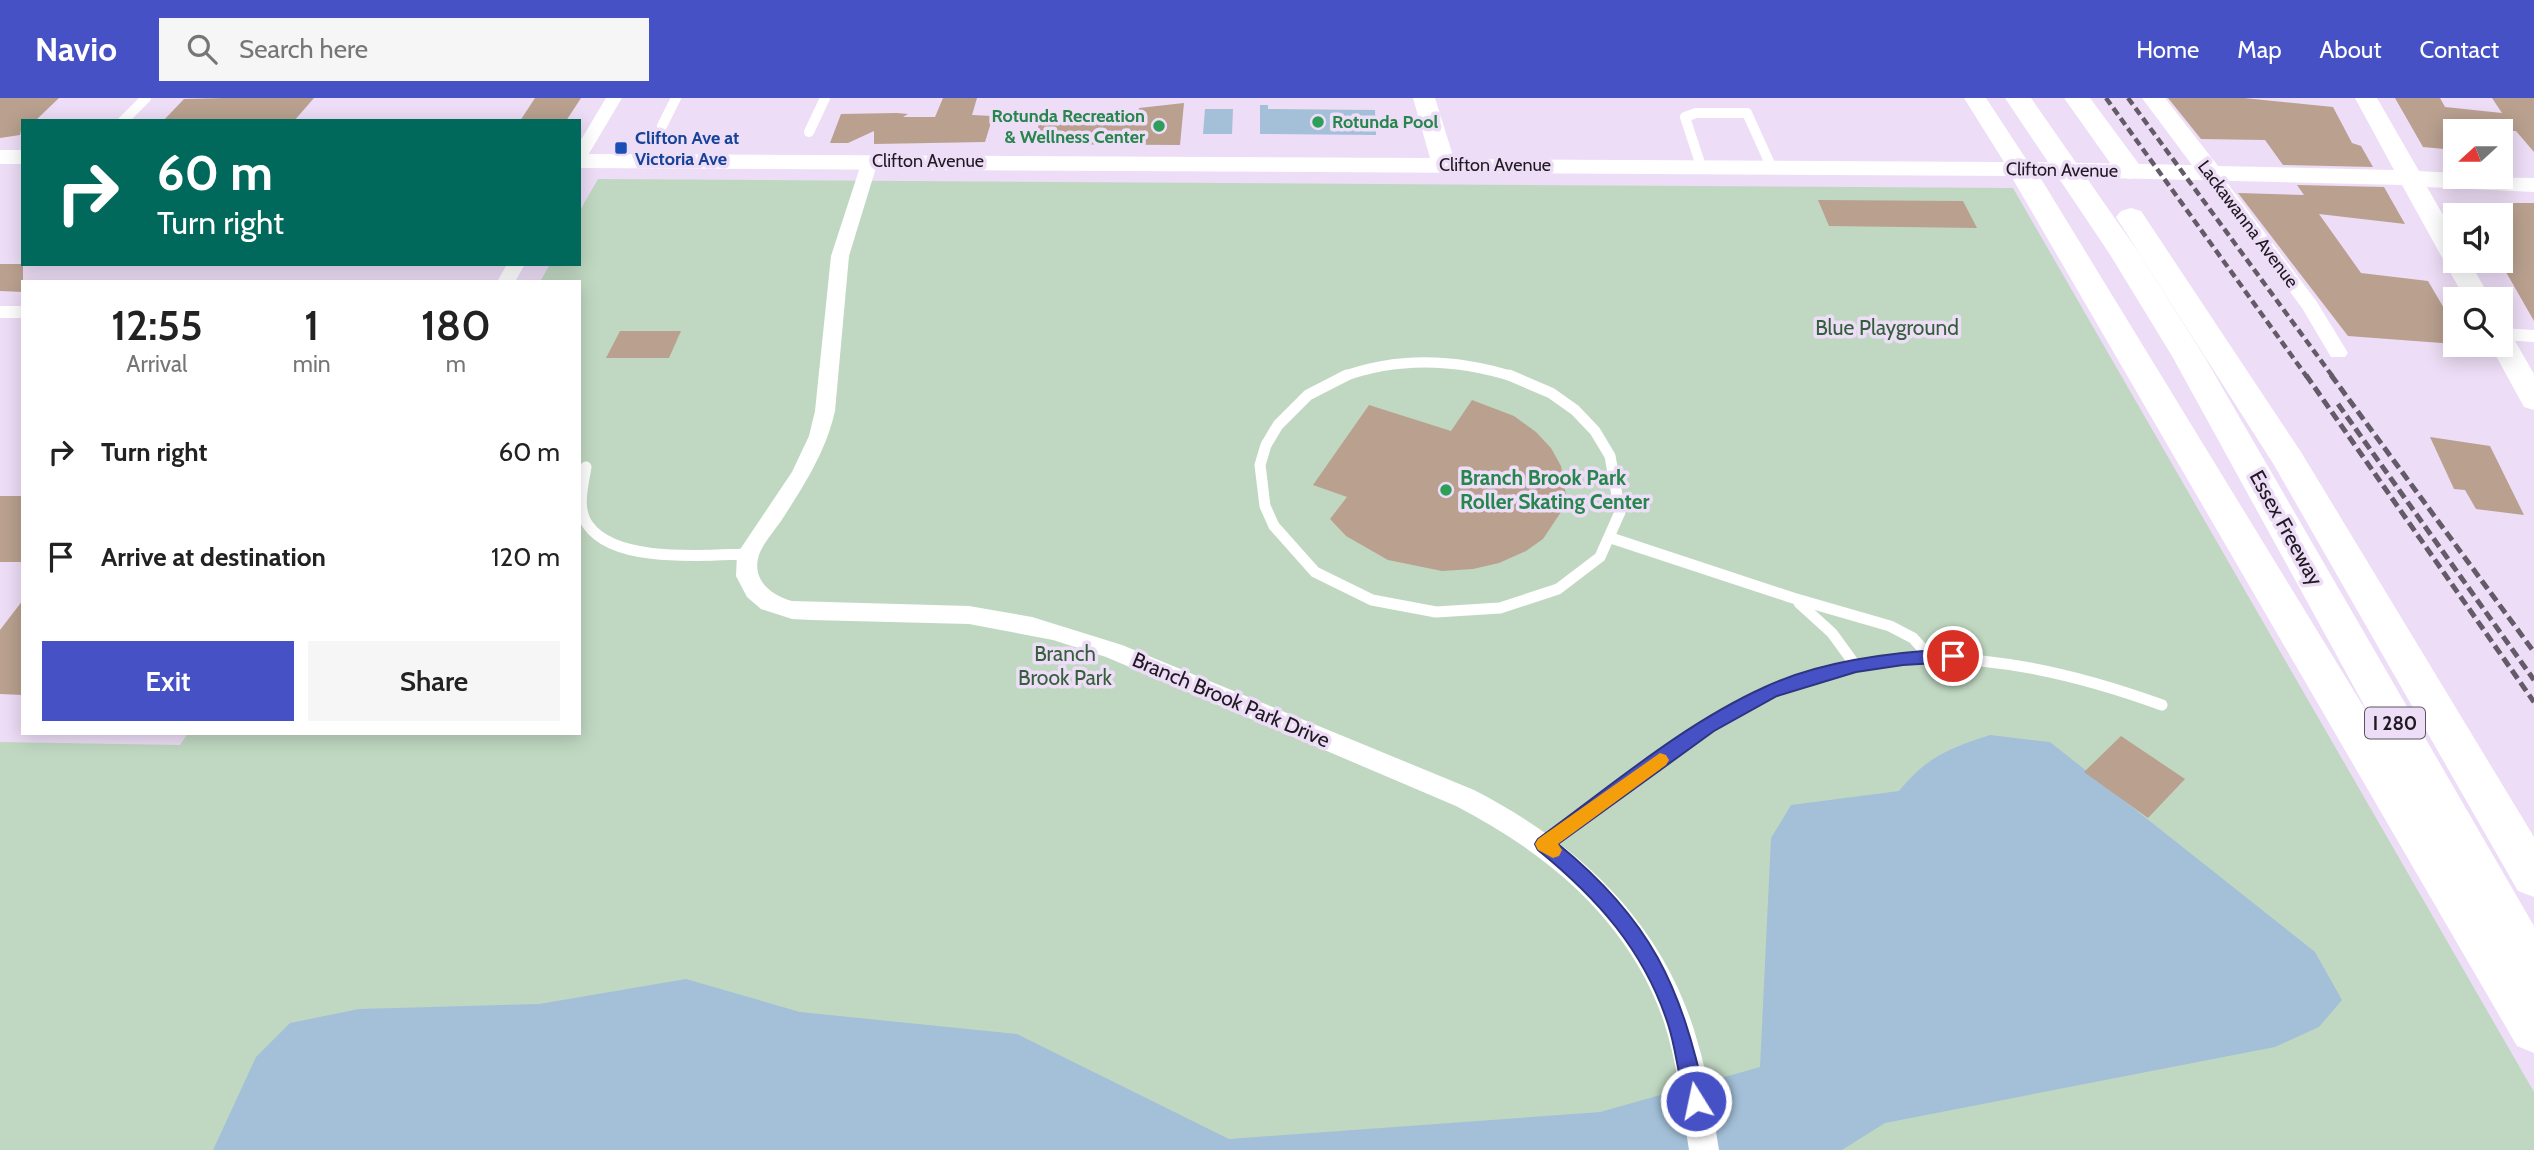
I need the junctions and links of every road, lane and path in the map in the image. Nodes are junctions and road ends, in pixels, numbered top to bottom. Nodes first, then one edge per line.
1 (146, 98) edge
2 (614, 98) edge
3 (676, 98) edge
4 (825, 98) edge
5 (1424, 98) edge
6 (1975, 98) edge
7 (2018, 98) edge
8 (2048, 98) edge
9 (2077, 98) edge
10 (2153, 98) edge
11 (2366, 98) edge
12 (125, 119) edge
13 (662, 126) dead end
14 (809, 132) dead end
15 (581, 156) edge
16 (0, 157) edge
17 (21, 157) edge
18 (581, 159) edge
19 (870, 161) junction
20 (1444, 164) junction
21 (1701, 166) junction
22 (1771, 166) junction
23 (2036, 169) junction
24 (2130, 171) junction
25 (2210, 173) junction
26 (2411, 179) junction
27 (2534, 185) edge
28 (2443, 237) edge
29 (0, 312) edge
30 (21, 312) edge
31 (2513, 335) edge
32 (2534, 336) edge
33 (2338, 353) dead end
34 (2510, 357) edge
35 (2534, 400) edge
36 (586, 467) dead end
37 (581, 484) edge
38 (581, 507) edge
39 (1611, 538) junction
40 (748, 554) junction
41 (1793, 598) junction
42 (1929, 656) junction
43 (1856, 666) junction
44 (2162, 705) dead end
45 (1544, 844) junction
46 (2534, 877) edge
47 (2534, 970) edge
48 (2534, 1030) edge
49 (1704, 1150) edge

1 - 12 lane
2 - 15 street
3 - 13 lane
4 - 14 lane
5 - 20 main road
6 - 23 main road
7 - 47 highway, Essex Freeway / I 280
8 - 46 highway, Essex Freeway / I 280
9 - 24 highway
10 - 25 main road, Lackawanna Avenue
11 - 26 main road
16 - 17 main road
18 - 19 main road, Clifton Avenue
19 - 20 main road, Clifton Avenue
19 - 40 street
20 - 21 main road, Clifton Avenue
21 - 22 main road, Clifton Avenue
21 - 22 lane
22 - 23 main road, Clifton Avenue
23 - 24 main road, Clifton Avenue
23 - 48 highway
24 - 25 main road, Clifton Avenue
25 - 26 main road, Clifton Avenue
25 - 33 street, Lackawanna Avenue
26 - 27 main road, Clifton Avenue
26 - 28 main road
29 - 30 street
31 - 32 street
34 - 35 main road
36 - 37 lane
38 - 40 lane
39 - 39 lane
39 - 41 lane
40 - 45 street, Branch Brook Park Drive
41 - 42 lane
41 - 43 lane
42 - 43 lane
42 - 44 lane
43 - 45 lane
45 - 49 street, Branch Brook Park Drive

